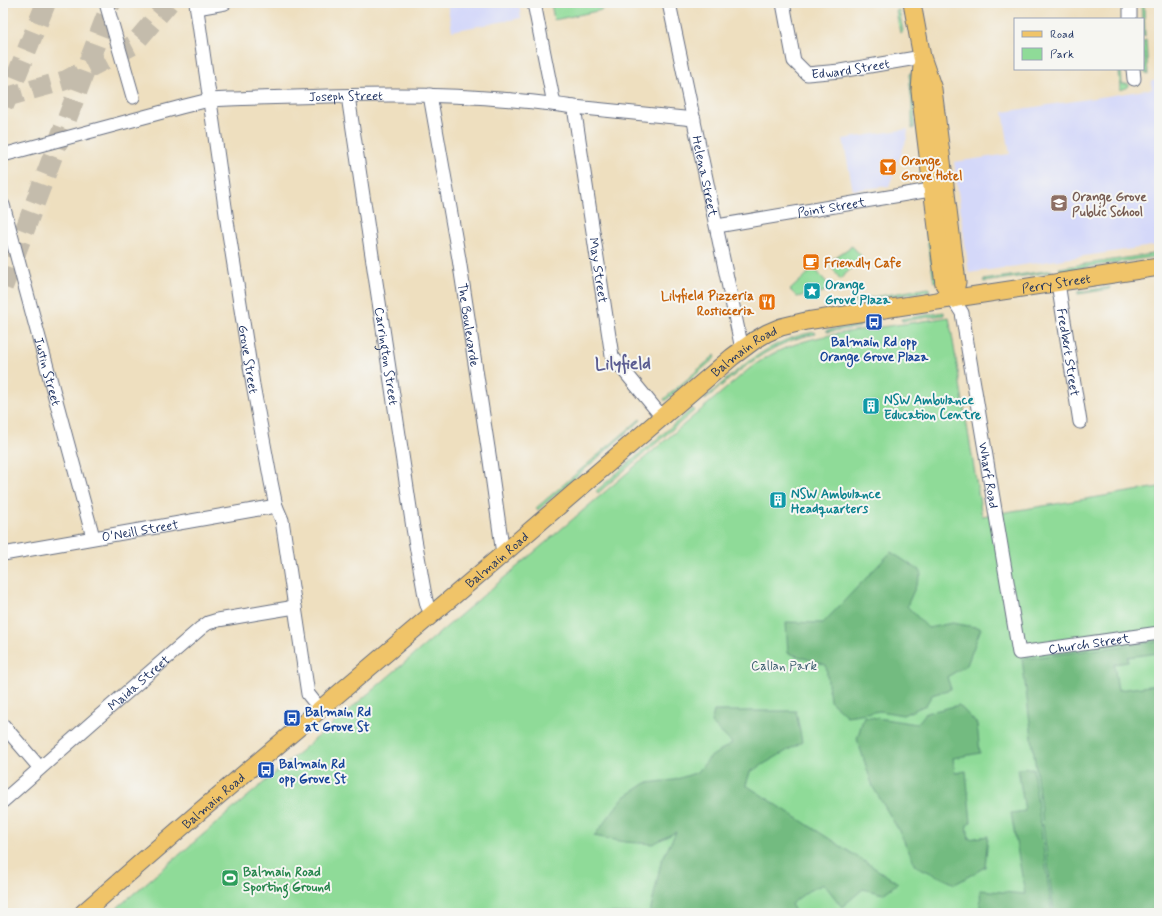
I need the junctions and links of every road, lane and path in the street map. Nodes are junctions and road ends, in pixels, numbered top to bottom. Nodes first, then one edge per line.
1 (106, 3) edge
2 (225, 3) edge
3 (534, 3) edge
4 (669, 3) edge
5 (783, 3) edge
6 (912, 3) edge
7 (1130, 3) edge
8 (197, 5) edge
9 (1130, 18) edge
10 (922, 57) junction
11 (430, 95) junction
12 (348, 96) junction
13 (133, 97) dead end
14 (209, 100) junction
15 (554, 104) junction
16 (574, 107) junction
17 (694, 119) junction
18 (3, 155) edge
19 (939, 188) junction
20 (3, 205) edge
21 (717, 226) junction
22 (1159, 268) edge
23 (1058, 283) junction
24 (953, 299) junction
25 (742, 349) junction
26 (662, 417) junction
27 (1080, 422) dead end
28 (276, 506) junction
29 (93, 537) junction
30 (3, 554) edge
31 (503, 554) junction
32 (295, 607) junction
33 (432, 615) junction
34 (1159, 633) edge
35 (1019, 653) joint
36 (320, 709) junction
37 (3, 725) edge
38 (40, 768) junction
39 (3, 801) edge
40 (83, 913) edge

1 - 13 street
2 - 8 street
3 - 15 street
4 - 17 street, Helena Street
5 - 10 street, Edward Street
6 - 10 main road
7 - 9 street
8 - 14 street, Grove Street
10 - 19 main road
11 - 12 street, Joseph Street
11 - 15 street, Joseph Street
11 - 31 street, The Boulevarde
12 - 14 street, Joseph Street
12 - 33 street, Carrington Street
14 - 18 street, Joseph Street
14 - 28 street, Grove Street
15 - 16 street, Joseph Street
16 - 17 street, Joseph Street
16 - 26 street, May Street
17 - 21 street, Helena Street
19 - 21 street, Point Street
19 - 24 main road
20 - 29 street, Justin Street
21 - 25 street, Helena Street
22 - 23 main road, Perry Street
23 - 24 main road, Perry Street
23 - 27 street, Fredbert Street
24 - 25 main road, Balmain Road
24 - 35 street, Wharf Road
25 - 26 main road, Balmain Road
26 - 31 main road, Balmain Road
28 - 29 street, O'Neill Street
28 - 32 street, Grove Street
29 - 30 street, O'Neill Street
31 - 33 main road, Balmain Road
32 - 36 street, Grove Street
32 - 38 street, Maida Street
33 - 36 main road, Balmain Road
34 - 35 street, Church Street
36 - 40 main road, Balmain Road
37 - 38 street
38 - 39 street, Maida Street

